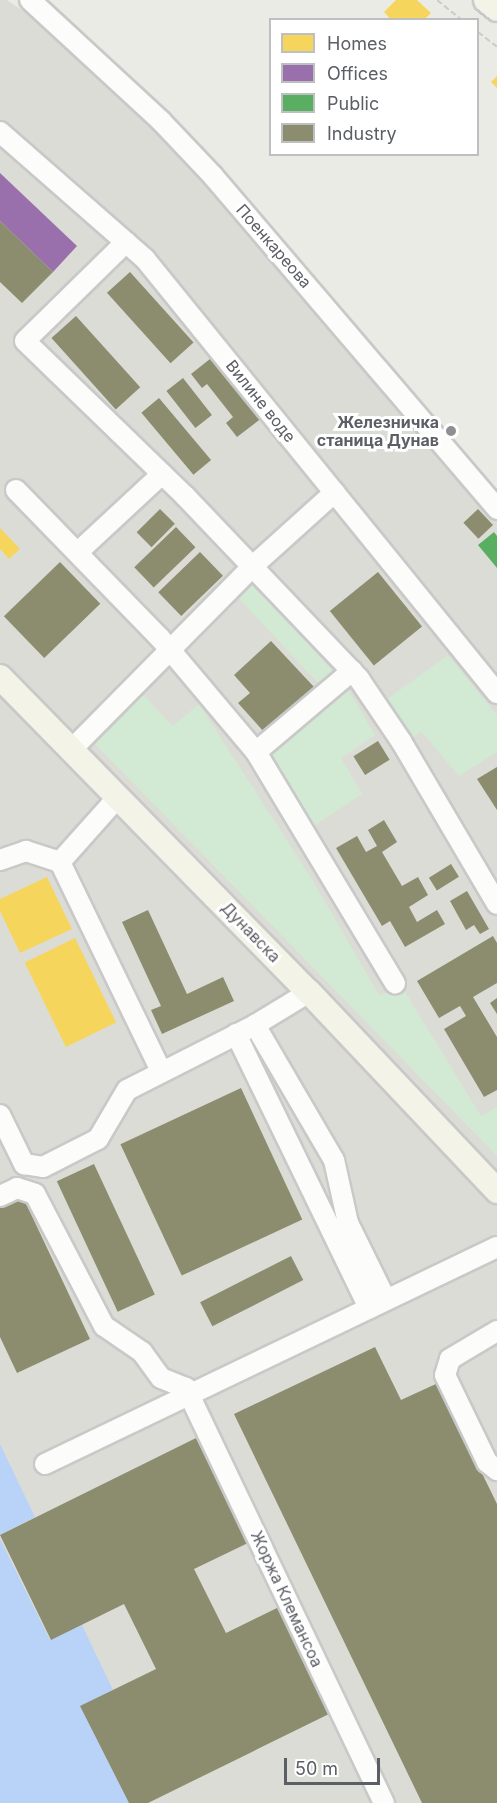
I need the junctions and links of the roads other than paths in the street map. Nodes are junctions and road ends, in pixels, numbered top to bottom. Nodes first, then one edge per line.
1 (31, 0) edge
2 (486, 0) edge
3 (497, 9) edge
4 (0, 132) edge
5 (126, 242) junction
6 (162, 474) junction
7 (16, 490) dead end
8 (335, 492) junction
9 (493, 501) edge
10 (78, 552) junction
11 (253, 566) junction
12 (170, 650) junction
13 (352, 671) junction
14 (0, 677) edge
15 (497, 693) edge
16 (71, 750) junction
17 (256, 752) junction
18 (118, 797) junction
19 (0, 860) edge
20 (60, 862) junction
21 (497, 904) edge
22 (394, 983) dead end
23 (309, 992) junction
24 (255, 1025) junction
25 (236, 1034) junction
26 (161, 1071) junction
27 (0, 1115) edge
28 (497, 1191) edge
29 (0, 1196) edge
30 (497, 1247) edge
31 (377, 1304) junction
32 (497, 1331) edge
33 (190, 1395) junction
34 (45, 1464) dead end
35 (497, 1470) edge
36 (384, 1803) edge

1 - 9 street, Поенкареова
2 - 3 main road
4 - 5 street, Вилине воде
5 - 6 street
5 - 8 street, Вилине воде
6 - 10 street
6 - 11 street
7 - 10 street
8 - 11 street
8 - 15 street, Вилине воде
10 - 12 street
11 - 12 street
11 - 13 street
12 - 16 street
12 - 17 street
13 - 17 street
13 - 21 street
14 - 16 main road, Дунавска
16 - 18 main road, Дунавска
17 - 22 street
18 - 20 street
18 - 23 main road, Дунавска
19 - 20 street
20 - 26 street
23 - 24 street
23 - 28 main road, Дунавска
24 - 25 street
24 - 31 street
25 - 26 street
25 - 31 street
26 - 27 street
29 - 33 street
30 - 31 street
31 - 33 street
32 - 35 street
33 - 34 street
33 - 36 street, Жоржа Клемансоа

